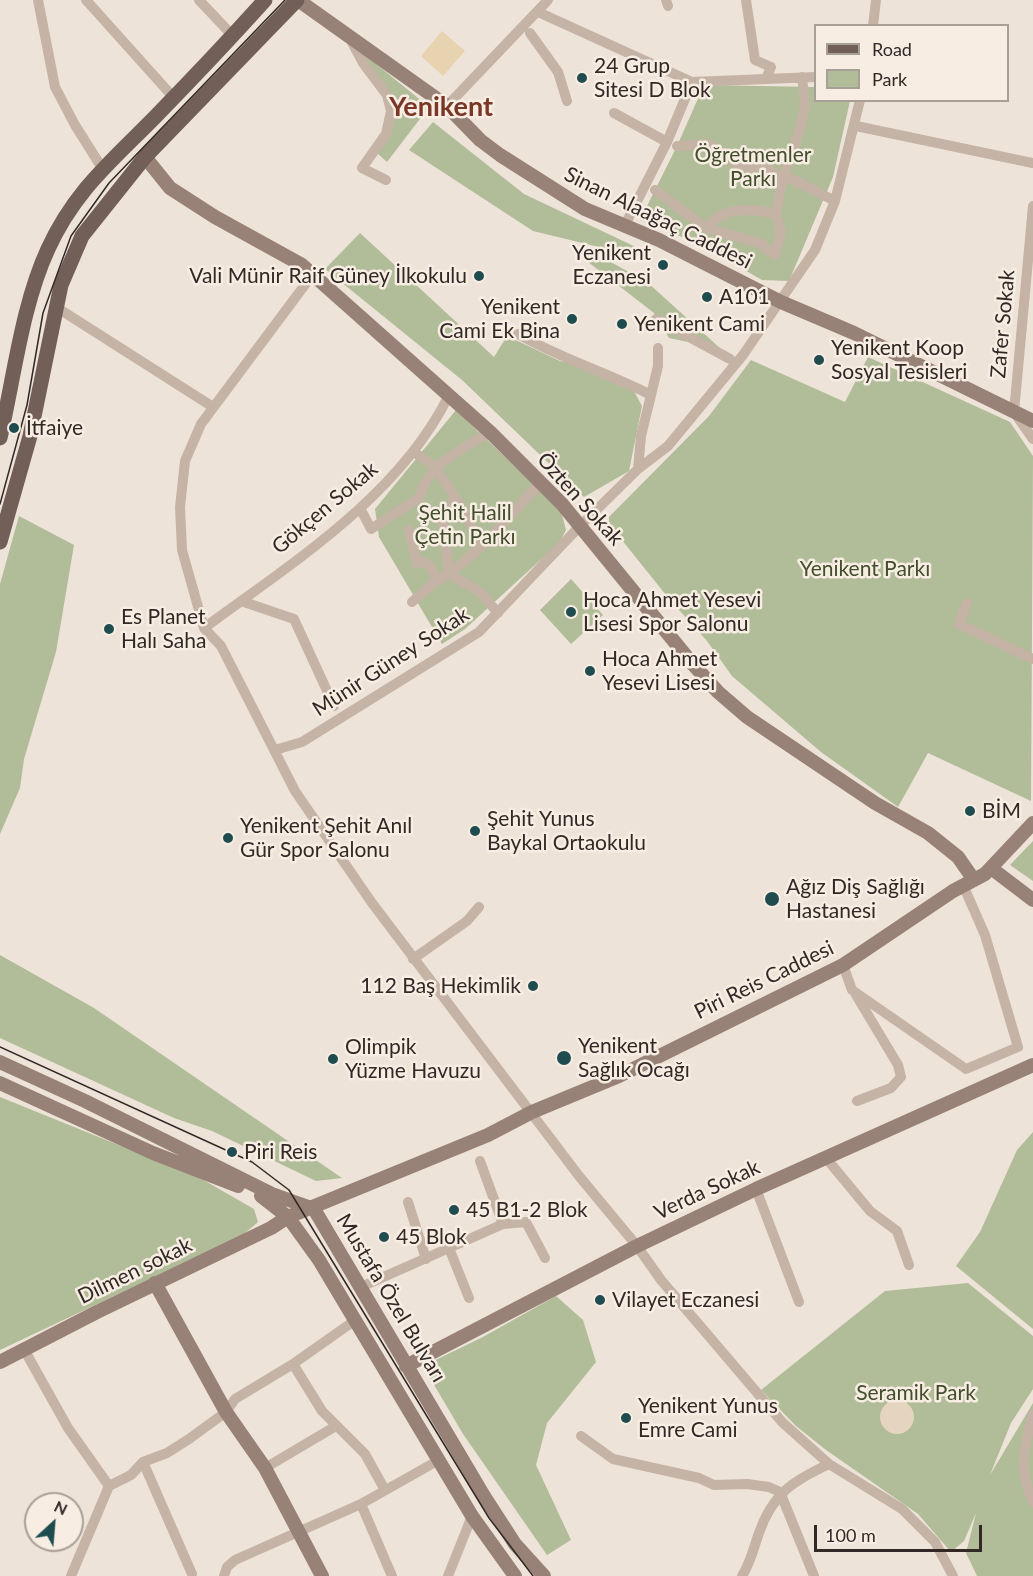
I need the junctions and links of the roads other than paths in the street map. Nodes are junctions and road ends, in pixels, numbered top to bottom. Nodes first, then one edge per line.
1 (38, 0) edge
2 (86, 0) edge
3 (199, 0) edge
4 (265, 0) edge
5 (298, 0) edge
6 (548, 0) edge
7 (746, 0) edge
8 (876, 0) edge
9 (538, 12) junction
10 (873, 24) edge
11 (530, 33) dead end
12 (232, 36) junction
13 (349, 36) junction
14 (802, 77) junction
15 (814, 77) edge
16 (766, 80) junction
17 (692, 82) junction
18 (174, 98) junction
19 (567, 101) dead end
20 (860, 102) edge
21 (447, 106) junction
22 (614, 113) dead end
23 (856, 126) junction
24 (672, 144) junction
25 (145, 157) junction
26 (1033, 163) edge
27 (102, 168) junction
28 (386, 180) dead end
29 (782, 181) junction
30 (655, 190) dead end
31 (835, 201) junction
32 (1033, 206) edge
33 (776, 214) junction
34 (624, 227) junction
35 (706, 228) junction
36 (1032, 230) edge
37 (313, 274) junction
38 (781, 302) junction
39 (56, 307) junction
40 (656, 319) dead end
41 (518, 334) dead end
42 (658, 348) dead end
43 (730, 359) dead end
44 (651, 395) junction
45 (448, 397) junction
46 (213, 407) junction
47 (1014, 412) junction
48 (1033, 421) edge
49 (490, 432) junction
50 (0, 438) edge
51 (1033, 439) edge
52 (414, 452) junction
53 (435, 467) junction
54 (638, 469) junction
55 (540, 483) junction
56 (455, 496) junction
57 (360, 508) junction
58 (579, 527) junction
59 (409, 530) dead end
60 (0, 542) edge
61 (480, 548) junction
62 (449, 574) junction
63 (435, 581) junction
64 (241, 601) junction
65 (412, 602) dead end
66 (967, 603) dead end
67 (498, 613) junction
68 (204, 628) junction
69 (1033, 659) edge
70 (334, 706) dead end
71 (275, 750) junction
72 (1033, 823) edge
73 (991, 868) junction
74 (968, 883) junction
75 (1033, 900) edge
76 (479, 907) dead end
77 (413, 959) junction
78 (843, 965) junction
79 (852, 990) junction
80 (0, 1062) edge
81 (1033, 1065) edge
82 (0, 1083) edge
83 (857, 1101) dead end
84 (532, 1112) junction
85 (826, 1158) junction
86 (480, 1161) dead end
87 (756, 1189) junction
88 (408, 1202) dead end
89 (314, 1209) junction
90 (288, 1217) junction
91 (503, 1224) junction
92 (637, 1246) junction
93 (449, 1248) junction
94 (544, 1258) dead end
95 (426, 1259) junction
96 (909, 1265) dead end
97 (155, 1283) junction
98 (361, 1287) junction
99 (469, 1298) dead end
100 (799, 1302) dead end
101 (354, 1321) junction
102 (25, 1351) junction
103 (0, 1362) edge
104 (293, 1364) junction
105 (406, 1366) junction
106 (226, 1412) junction
107 (1033, 1414) edge
108 (336, 1426) junction
109 (581, 1436) dead end
110 (439, 1460) junction
111 (143, 1462) junction
112 (829, 1464) junction
113 (265, 1468) junction
114 (109, 1486) junction
115 (385, 1490) junction
116 (780, 1492) junction
117 (1033, 1502) edge
118 (361, 1504) junction
119 (472, 1516) junction
120 (300, 1532) junction
121 (192, 1574) dead end
122 (947, 1574) edge
123 (70, 1576) edge
124 (224, 1576) edge
125 (321, 1576) edge
126 (392, 1576) edge
127 (447, 1576) edge
128 (516, 1576) edge
129 (544, 1576) edge
130 (742, 1576) edge
131 (814, 1576) edge

1 - 27 street
2 - 18 street
3 - 12 street
4 - 12 main road
5 - 13 street, Sinan Alaağaç Caddesi
5 - 25 main road
6 - 9 street
7 - 16 street
8 - 10 street
9 - 17 street
9 - 21 street
11 - 19 street
12 - 18 main road
13 - 21 street, Sinan Alaağaç Caddesi
13 - 28 street
14 - 15 street
14 - 16 street
14 - 29 street
16 - 17 street
17 - 24 street
18 - 27 main road
20 - 23 street, Münir Güney Sokak
21 - 34 street, Sinan Alaağaç Caddesi
22 - 24 street
23 - 26 street
23 - 31 street, Münir Güney Sokak
24 - 29 street
24 - 34 street
25 - 37 street, Özten Sokak
25 - 39 main road
27 - 50 main road
29 - 31 street
29 - 33 street
30 - 35 street
31 - 38 street, Münir Güney Sokak
32 - 36 street, Zafer Sokak
33 - 35 street
33 - 35 street
34 - 38 street, Sinan Alaağaç Caddesi
36 - 47 street, Zafer Sokak
37 - 45 street, Özten Sokak
37 - 46 street
38 - 47 street, Sinan Alaağaç Caddesi
38 - 54 street, Münir Güney Sokak
39 - 46 street
39 - 60 main road
40 - 43 street
41 - 44 street
42 - 44 street
44 - 54 street
45 - 49 street, Özten Sokak
45 - 52 street, Gökçen Sokak
46 - 68 street
47 - 48 street, Sinan Alaağaç Caddesi
47 - 51 street
49 - 53 street
49 - 55 street, Özten Sokak
52 - 53 street
52 - 57 street, Gökçen Sokak
53 - 56 street
53 - 57 street
54 - 58 street, Münir Güney Sokak
55 - 58 street, Özten Sokak
55 - 61 street
56 - 61 street
56 - 62 street
57 - 64 street, Gökçen Sokak
58 - 67 street, Münir Güney Sokak
58 - 74 street, Özten Sokak
59 - 63 street
61 - 62 street
62 - 63 street
62 - 67 street
63 - 65 street
64 - 68 street, Gökçen Sokak
64 - 70 street
66 - 69 street
67 - 71 street, Münir Güney Sokak
68 - 71 street
71 - 77 street
72 - 73 street, Piri Reis Caddesi
73 - 74 street, Piri Reis Caddesi
73 - 75 street
74 - 78 street, Piri Reis Caddesi
74 - 79 street
76 - 77 street
77 - 84 street
78 - 79 street
78 - 84 street, Piri Reis Caddesi
79 - 83 street
80 - 89 street, Mustafa Özel Bulvarı
81 - 85 street, Verda Sokak
82 - 90 street, Mustafa Özel Bulvarı
84 - 89 street, Piri Reis Caddesi
84 - 92 street
85 - 87 street, Verda Sokak
85 - 96 street
86 - 91 street
87 - 92 street, Verda Sokak
87 - 100 street
88 - 95 street
89 - 90 street, Piri Reis Caddesi
89 - 98 street, Mustafa Özel Bulvarı
90 - 97 street, Dilmen sokak
90 - 101 street, Mustafa Özel Bulvarı
91 - 93 street
91 - 94 street
92 - 105 street, Verda Sokak
92 - 112 street
93 - 95 street
93 - 99 street
95 - 98 street
97 - 102 street, Dilmen sokak
97 - 106 street
98 - 105 street, Mustafa Özel Bulvarı
101 - 104 street
101 - 110 street, Mustafa Özel Bulvarı
102 - 103 street, Dilmen sokak
102 - 114 street
104 - 106 street
104 - 108 street
105 - 129 street, Mustafa Özel Bulvarı
106 - 111 street
106 - 113 street
107 - 117 street
108 - 113 street
108 - 115 street
109 - 116 street
110 - 115 street
110 - 119 street, Mustafa Özel Bulvarı
111 - 114 street
111 - 121 street
112 - 116 street
112 - 122 street
113 - 120 street
114 - 123 street
115 - 118 street
116 - 130 street
116 - 131 street
118 - 120 street
118 - 126 street
119 - 127 street
119 - 128 street, Mustafa Özel Bulvarı
120 - 124 street
120 - 125 street

